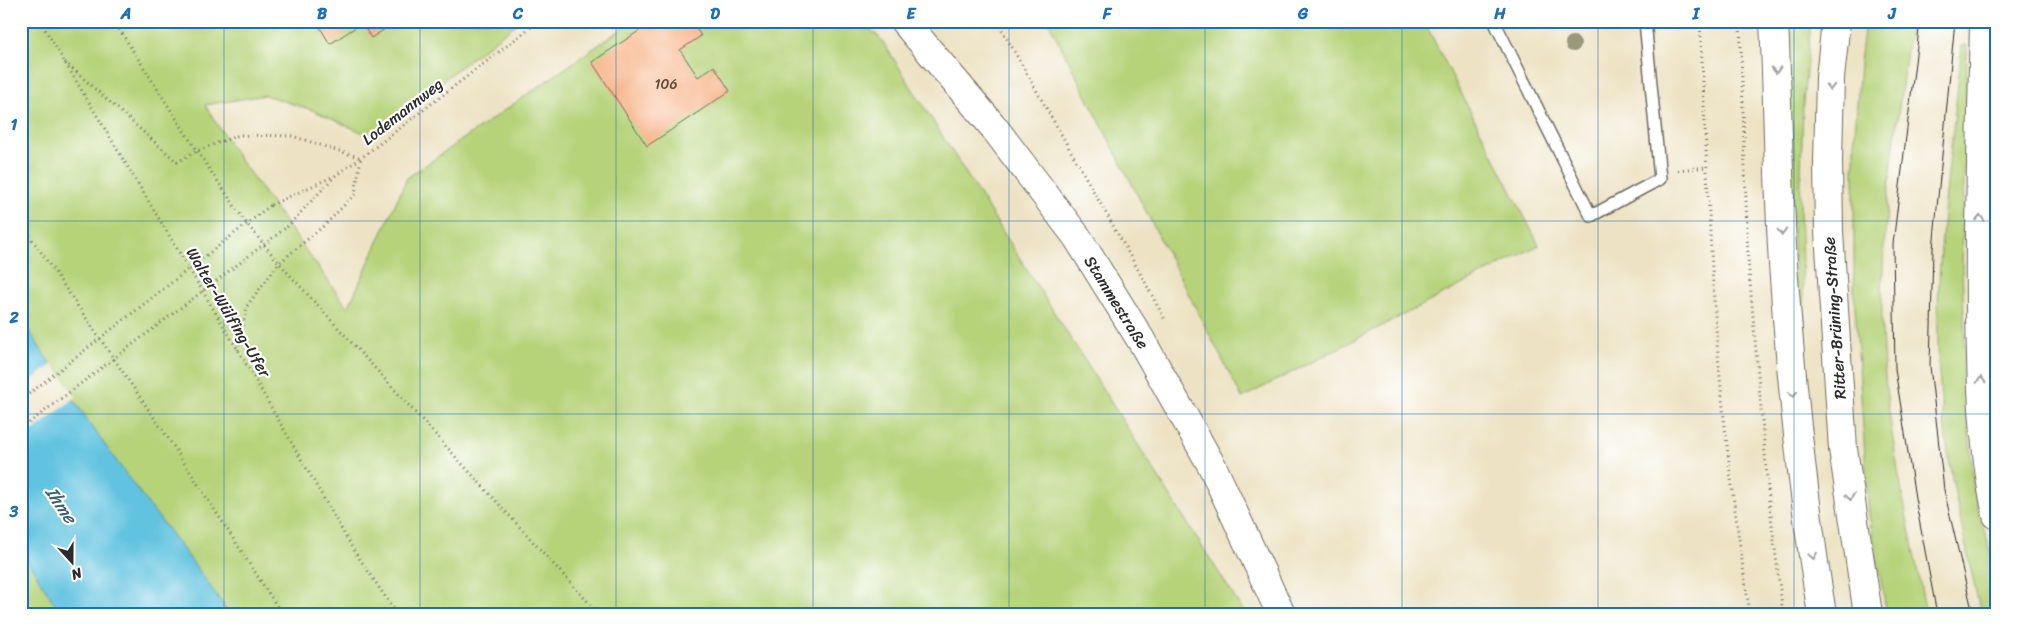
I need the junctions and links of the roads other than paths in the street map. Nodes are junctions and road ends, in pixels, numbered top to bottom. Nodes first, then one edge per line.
1 (904, 21) edge
2 (1494, 21) edge
3 (1645, 21) edge
4 (1774, 21) edge
5 (1836, 21) edge
6 (1984, 21) edge
7 (1997, 515) edge
8 (1281, 614) edge
9 (1822, 614) edge
10 (1868, 614) edge

1 - 8 street, Stammestraße
2 - 3 lane
4 -> 9 street
5 -> 10 street, Ritter-Brüning-Straße
7 -> 6 street

